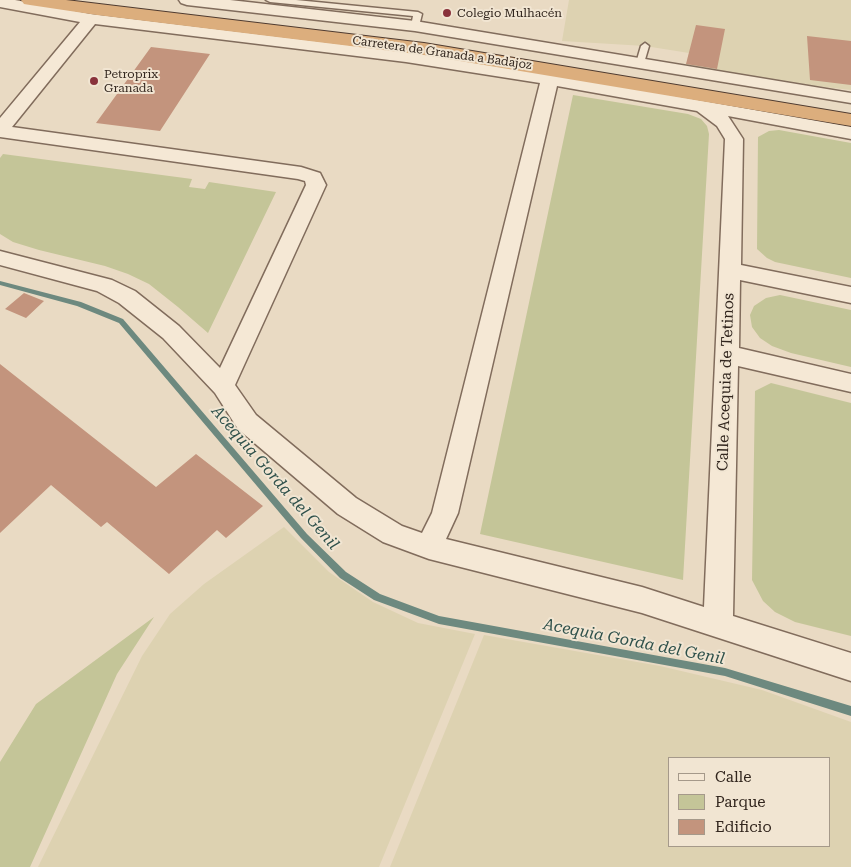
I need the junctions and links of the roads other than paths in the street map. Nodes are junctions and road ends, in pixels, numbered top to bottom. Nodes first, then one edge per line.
1 (30, 0) edge
2 (105, 0) edge
3 (187, 0) edge
4 (270, 0) edge
5 (0, 2) edge
6 (91, 19) junction
7 (415, 26) junction
8 (645, 46) dead end
9 (640, 63) junction
10 (550, 79) junction
11 (851, 98) edge
12 (700, 105) junction
13 (851, 108) edge
14 (851, 120) edge
15 (782, 121) junction
16 (0, 131) edge
17 (851, 133) edge
18 (734, 140) junction
19 (0, 258) edge
20 (730, 270) junction
21 (851, 295) edge
22 (726, 354) junction
23 (851, 383) edge
24 (223, 386) junction
25 (429, 547) junction
26 (718, 624) junction
27 (851, 667) edge

1 - 14 highway, Carretera de Granada a Badajoz
2 - 13 highway, Carretera de Granada a Badajoz
3 - 7 street
4 - 7 lane
5 - 6 street
6 - 10 street
6 - 16 street
7 - 9 street
8 - 9 lane
9 - 11 street
10 - 12 street
10 - 25 street
12 - 15 street
12 - 18 street
15 - 17 street
15 - 18 street
16 - 24 street
18 - 20 street, Calle Acequia de Tetinos
19 - 24 street
20 - 21 street
20 - 22 street, Calle Acequia de Tetinos
22 - 23 street
22 - 26 street, Calle Acequia de Tetinos
24 - 25 street
25 - 26 street
26 - 27 street

